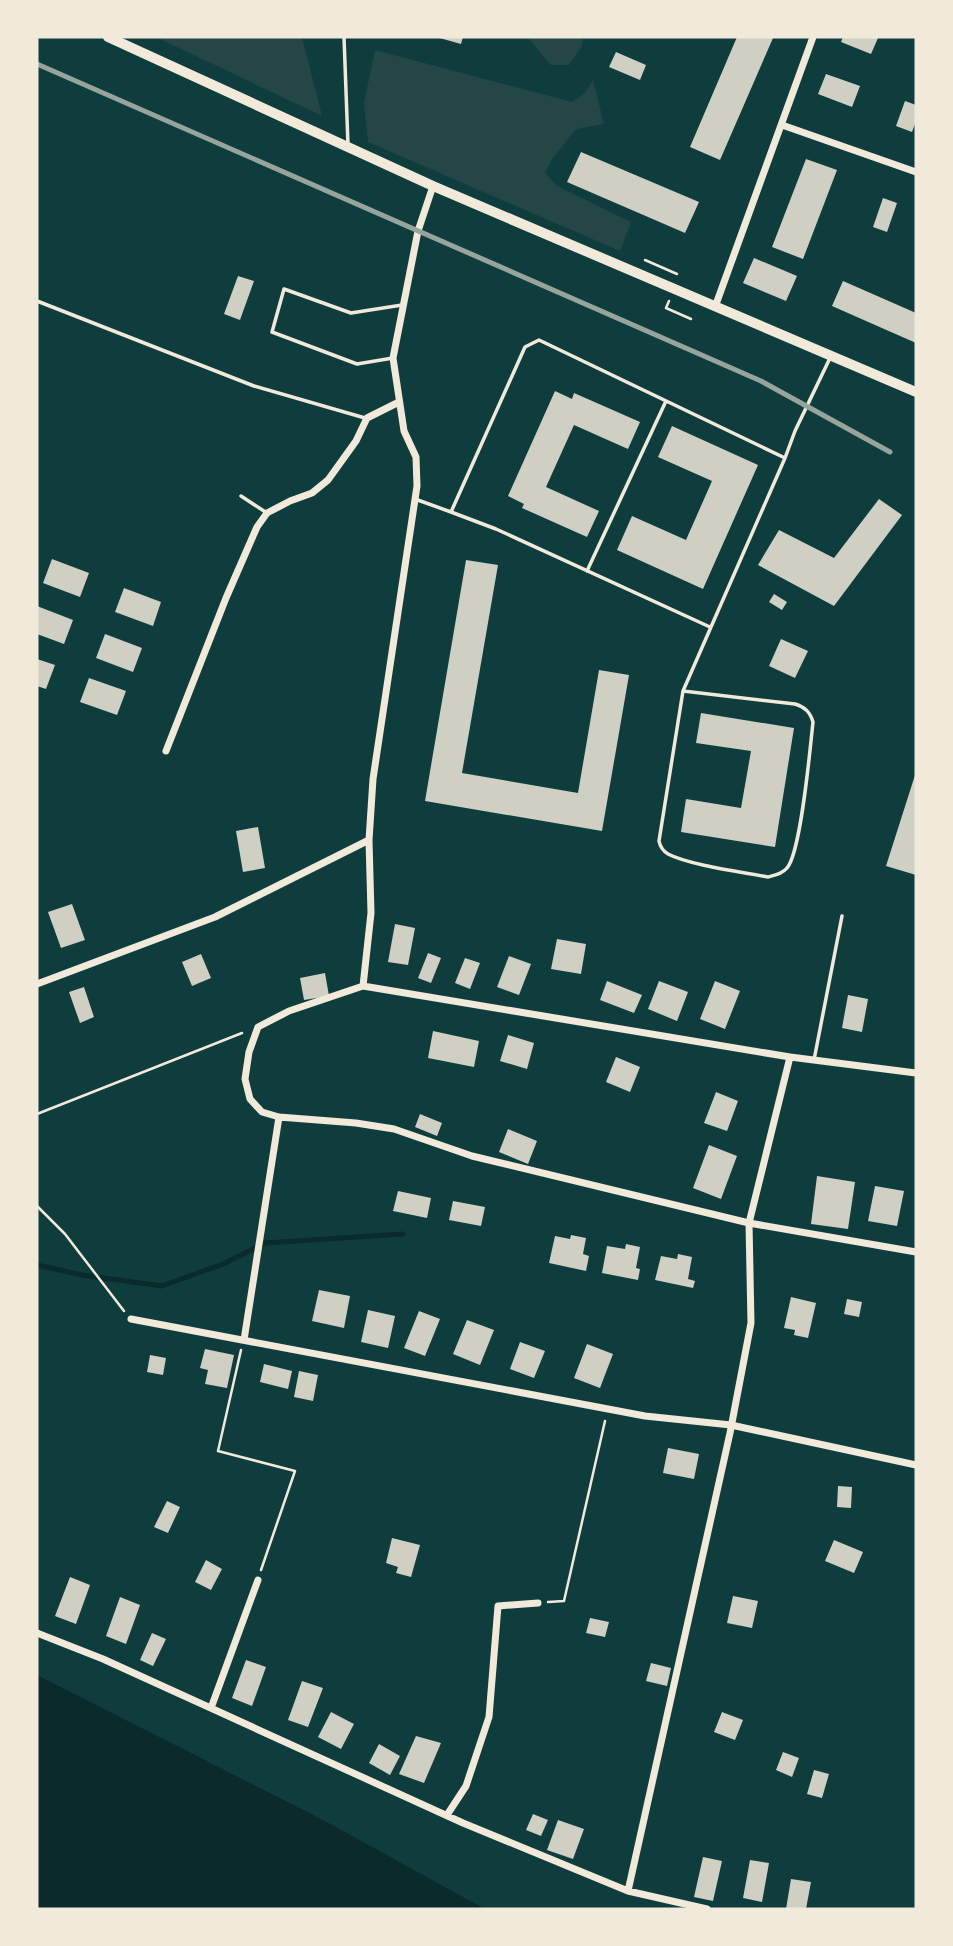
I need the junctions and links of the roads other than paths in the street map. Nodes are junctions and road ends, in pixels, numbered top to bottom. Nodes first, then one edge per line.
1 (108, 37) edge
2 (344, 37) edge
3 (813, 37) edge
4 (782, 125) junction
5 (348, 147) junction
6 (916, 172) edge
7 (433, 186) junction
8 (37, 301) edge
9 (404, 304) junction
10 (715, 307) junction
11 (830, 356) junction
12 (393, 358) junction
13 (916, 392) edge
14 (666, 401) junction
15 (399, 402) junction
16 (367, 418) junction
17 (785, 458) junction
18 (241, 496) dead end
19 (415, 499) junction
20 (451, 512) junction
21 (267, 513) junction
22 (587, 571) junction
23 (710, 627) junction
24 (683, 691) junction
25 (166, 751) dead end
26 (369, 840) junction
27 (842, 916) dead end
28 (37, 984) edge
29 (363, 986) junction
30 (790, 1057) junction
31 (814, 1060) junction
32 (916, 1073) edge
33 (279, 1117) junction
34 (749, 1223) junction
35 (916, 1252) edge
36 (131, 1319) road end
37 (244, 1340) junction
38 (731, 1425) junction
39 (916, 1465) edge
40 (258, 1580) road end
41 (538, 1603) road end
42 (37, 1633) edge
43 (211, 1708) junction
44 (447, 1815) junction
45 (628, 1891) junction
46 (707, 1909) edge

1 - 5 street
2 - 5 lane
3 - 4 street
4 - 6 street
4 - 10 street
5 - 7 street
7 - 9 street
7 - 10 street
8 - 16 lane
9 - 12 street
9 - 12 lane
10 - 11 street
11 - 13 street
11 - 17 lane
12 - 15 street
14 - 17 lane
14 - 20 lane
14 - 22 lane
15 - 16 street
15 - 19 street
16 - 21 street
17 - 23 lane
18 - 21 lane
19 - 20 lane
19 - 26 street
20 - 22 lane
21 - 25 street
22 - 23 lane
23 - 24 lane
24 - 24 lane
26 - 28 street
26 - 29 street
27 - 31 lane
29 - 30 street
29 - 33 street
30 - 31 street
30 - 34 street
31 - 32 street
33 - 34 street
33 - 37 street
34 - 35 street
34 - 38 street
36 - 37 street
37 - 38 street
38 - 39 street
38 - 45 street
40 - 43 street
41 - 44 street
42 - 43 street
43 - 44 street
44 - 45 street
45 - 46 street

